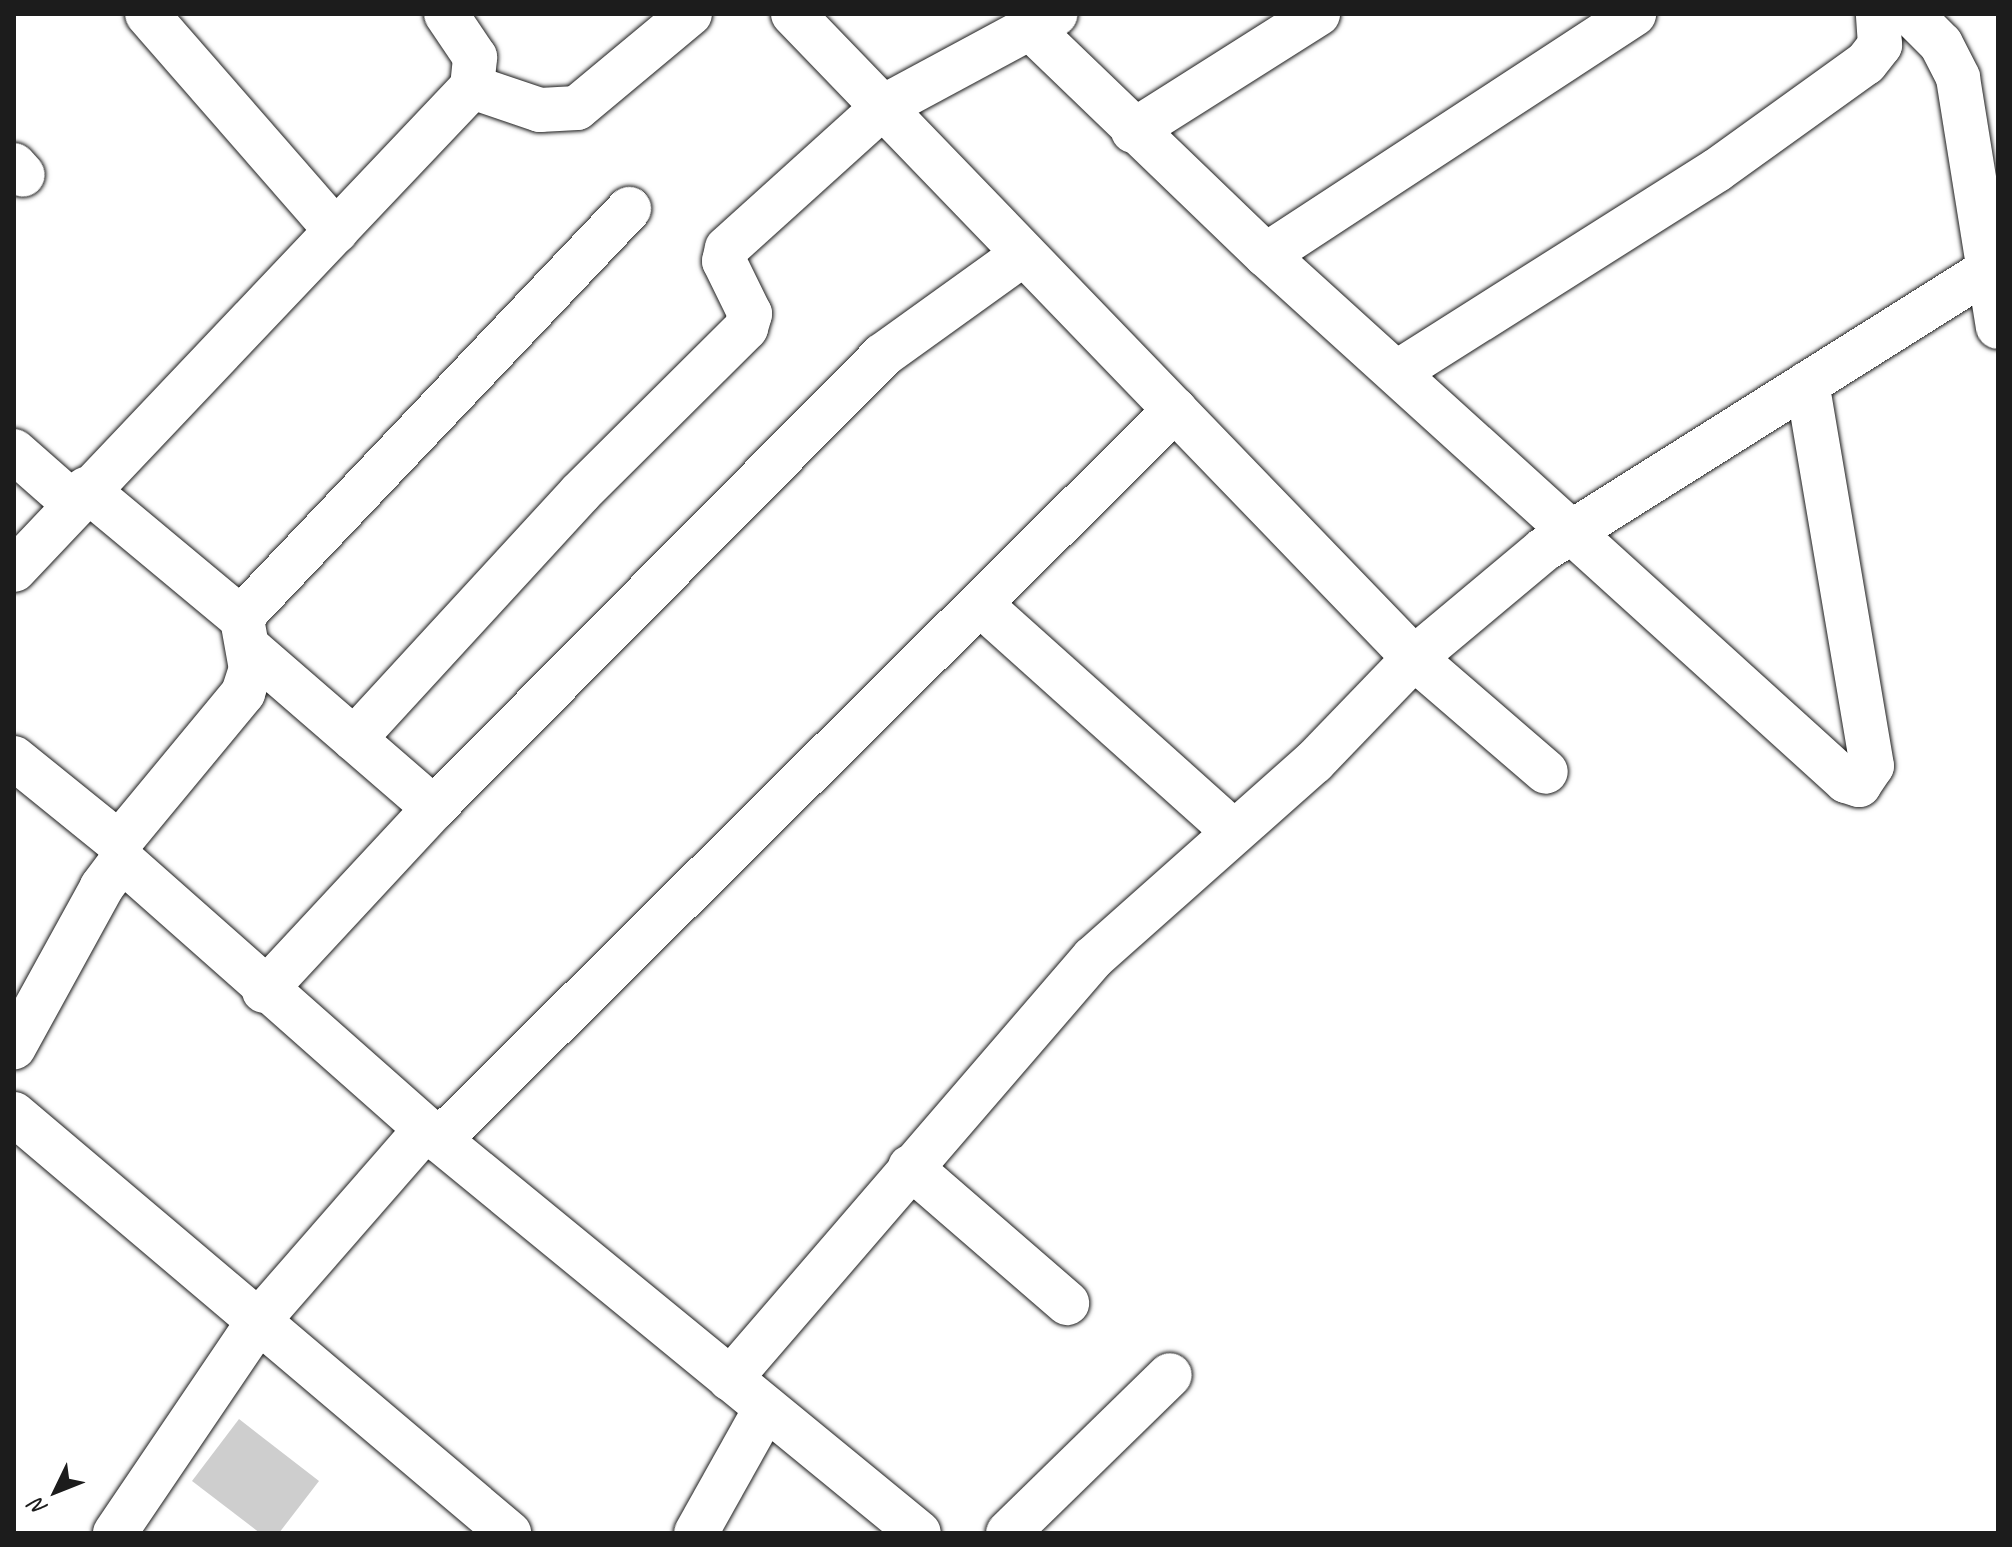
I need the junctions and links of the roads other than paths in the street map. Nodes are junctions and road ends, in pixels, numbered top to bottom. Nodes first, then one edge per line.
1 (147, 14) edge
2 (446, 14) edge
3 (690, 14) edge
4 (793, 14) edge
5 (1318, 14) edge
6 (1634, 14) edge
7 (1878, 14) edge
8 (1911, 14) edge
9 (1044, 22) edge
10 (472, 87) junction
11 (883, 107) junction
12 (1133, 131) junction
13 (629, 209) dead end
14 (336, 231) junction
15 (1022, 255) junction
16 (1266, 255) junction
17 (1988, 270) junction
18 (1998, 327) edge
19 (1399, 371) junction
20 (1807, 383) junction
21 (1175, 410) junction
22 (14, 451) edge
23 (80, 496) junction
24 (1574, 532) junction
25 (14, 570) edge
26 (980, 604) junction
27 (245, 633) junction
28 (1414, 658) junction
29 (354, 739) junction
30 (14, 758) edge
31 (1546, 772) dead end
32 (14, 794) edge
33 (434, 808) junction
34 (1234, 832) junction
35 (120, 852) junction
36 (264, 991) junction
37 (14, 1047) edge
38 (14, 1114) edge
39 (432, 1134) junction
40 (910, 1167) junction
41 (1067, 1303) dead end
42 (260, 1319) junction
43 (1170, 1375) dead end
44 (730, 1379) junction
45 (766, 1408) junction
46 (115, 1533) edge
47 (509, 1533) edge
48 (696, 1533) edge
49 (919, 1533) edge
50 (1008, 1533) edge

1 - 14 street
2 - 10 street
3 - 10 street
4 - 11 street
5 - 12 street
6 - 16 street
7 - 19 street
8 - 17 street
9 - 11 street
9 - 12 street
10 - 14 street
11 - 15 street
11 - 29 street
12 - 16 street
13 - 27 street
14 - 23 street
15 - 21 street
15 - 33 street
16 - 19 street
17 - 18 street
17 - 20 street
19 - 24 street
20 - 24 street
20 - 24 street
21 - 26 street
21 - 28 street
22 - 23 street
23 - 25 street
23 - 27 street
24 - 28 street
26 - 34 street
26 - 39 street
27 - 29 street
27 - 35 street
28 - 31 street
28 - 34 street
29 - 33 street
30 - 35 street
32 - 35 street
33 - 36 street
34 - 40 street
35 - 36 street
35 - 37 street
36 - 39 street
38 - 42 street
39 - 42 street
39 - 44 street
40 - 41 street
40 - 44 street
42 - 46 street
42 - 47 street
43 - 50 street
44 - 45 street
45 - 48 street
45 - 49 street

